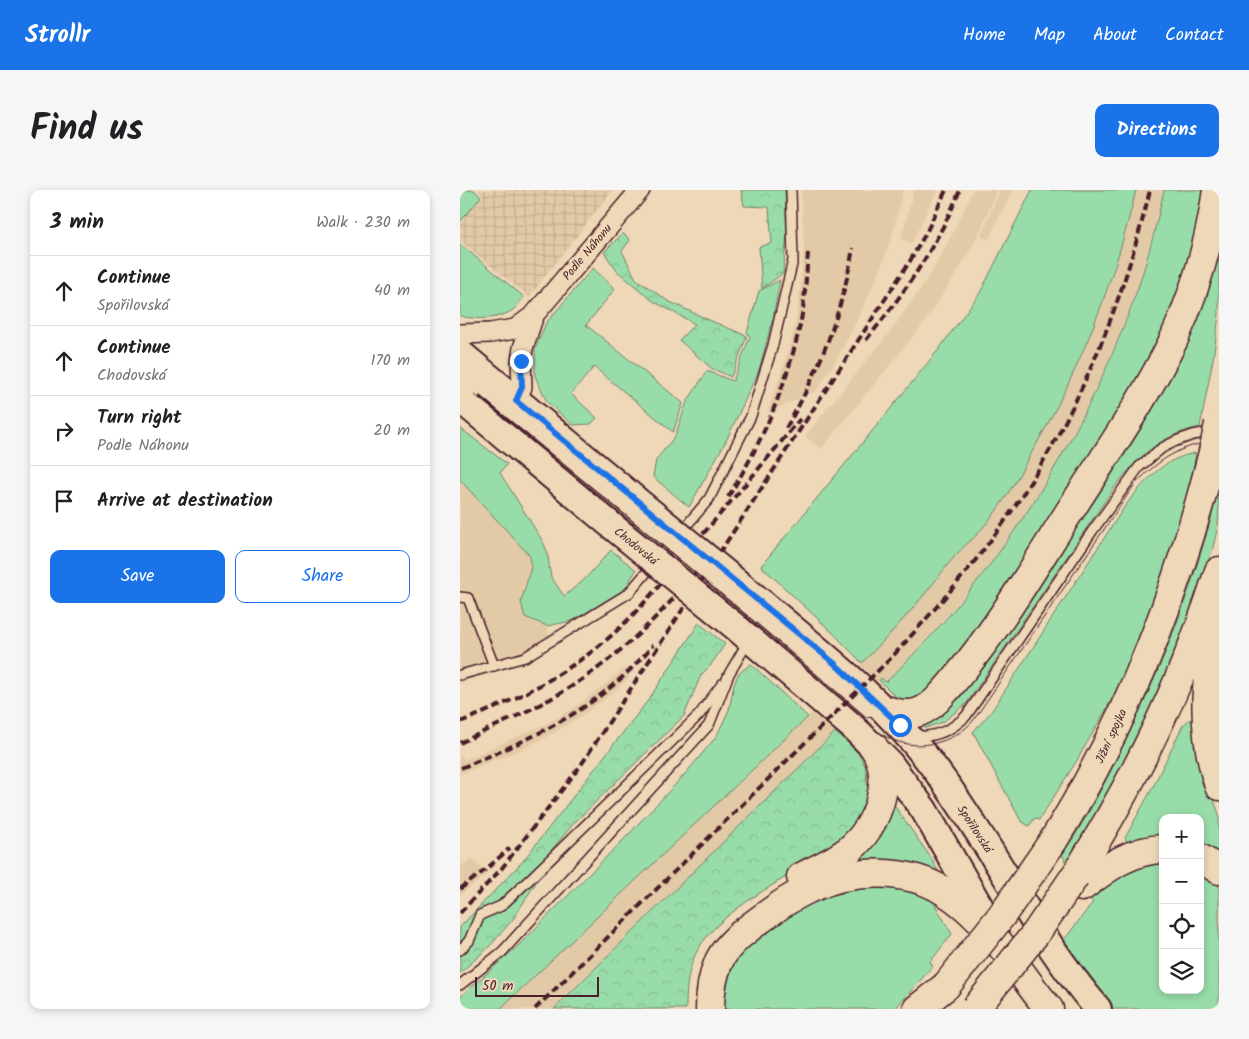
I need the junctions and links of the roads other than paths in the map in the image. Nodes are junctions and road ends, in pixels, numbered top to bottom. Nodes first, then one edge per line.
1 (640, 190) edge
2 (791, 190) edge
3 (1217, 190) edge
4 (534, 315) junction
5 (460, 334) edge
6 (460, 353) edge
7 (460, 372) edge
8 (460, 383) edge
9 (460, 400) edge
10 (503, 415) junction
11 (1219, 424) edge
12 (1216, 442) edge
13 (624, 511) junction
14 (1219, 571) edge
15 (1219, 590) edge
16 (460, 596) edge
17 (750, 621) junction
18 (834, 663) joint
19 (494, 666) junction
20 (729, 674) junction
21 (460, 675) edge
22 (812, 691) joint
23 (887, 728) junction
24 (1219, 786) edge
25 (1159, 849) edge
26 (1202, 859) edge
27 (1219, 870) edge
28 (1079, 882) junction
29 (1003, 946) junction
30 (460, 950) edge
31 (460, 985) edge
32 (946, 986) junction
33 (694, 1009) edge
34 (710, 1009) edge
35 (917, 1009) edge
36 (926, 1009) edge
37 (975, 1009) edge
38 (1049, 1009) edge
39 (1098, 1009) edge

1 - 4 street, Podle Náhonu
2 - 19 lane
3 - 23 highway
4 - 5 street, Podle Náhonu
4 - 10 street, Podle Náhonu
6 - 10 main road, Chodovská
7 - 10 lane
8 - 10 lane
9 - 10 main road, Chodovská
10 - 13 main road, Chodovská
10 - 13 main road, Chodovská
11 - 12 highway, Jižní spojka, bridge
12 - 23 lane
12 - 32 highway, Jižní spojka, bridge
13 - 17 main road, Chodovská, bridge
13 - 17 main road, Chodovská, bridge
14 - 28 highway
15 - 24 highway
16 - 19 lane
17 - 18 main road, Chodovská
17 - 20 lane
17 - 22 main road, Chodovská
17 - 23 lane
18 - 23 main road, Spořilovská
19 - 21 lane
20 - 30 lane
20 - 31 lane
22 - 23 main road, Spořilovská
23 - 29 main road, Spořilovská
23 - 33 highway
23 - 39 main road, Spořilovská
25 - 28 highway
26 - 27 highway
28 - 37 highway, bridge
29 - 34 highway
29 - 38 highway, Spořilovská
32 - 35 highway
32 - 36 highway, Jižní spojka

